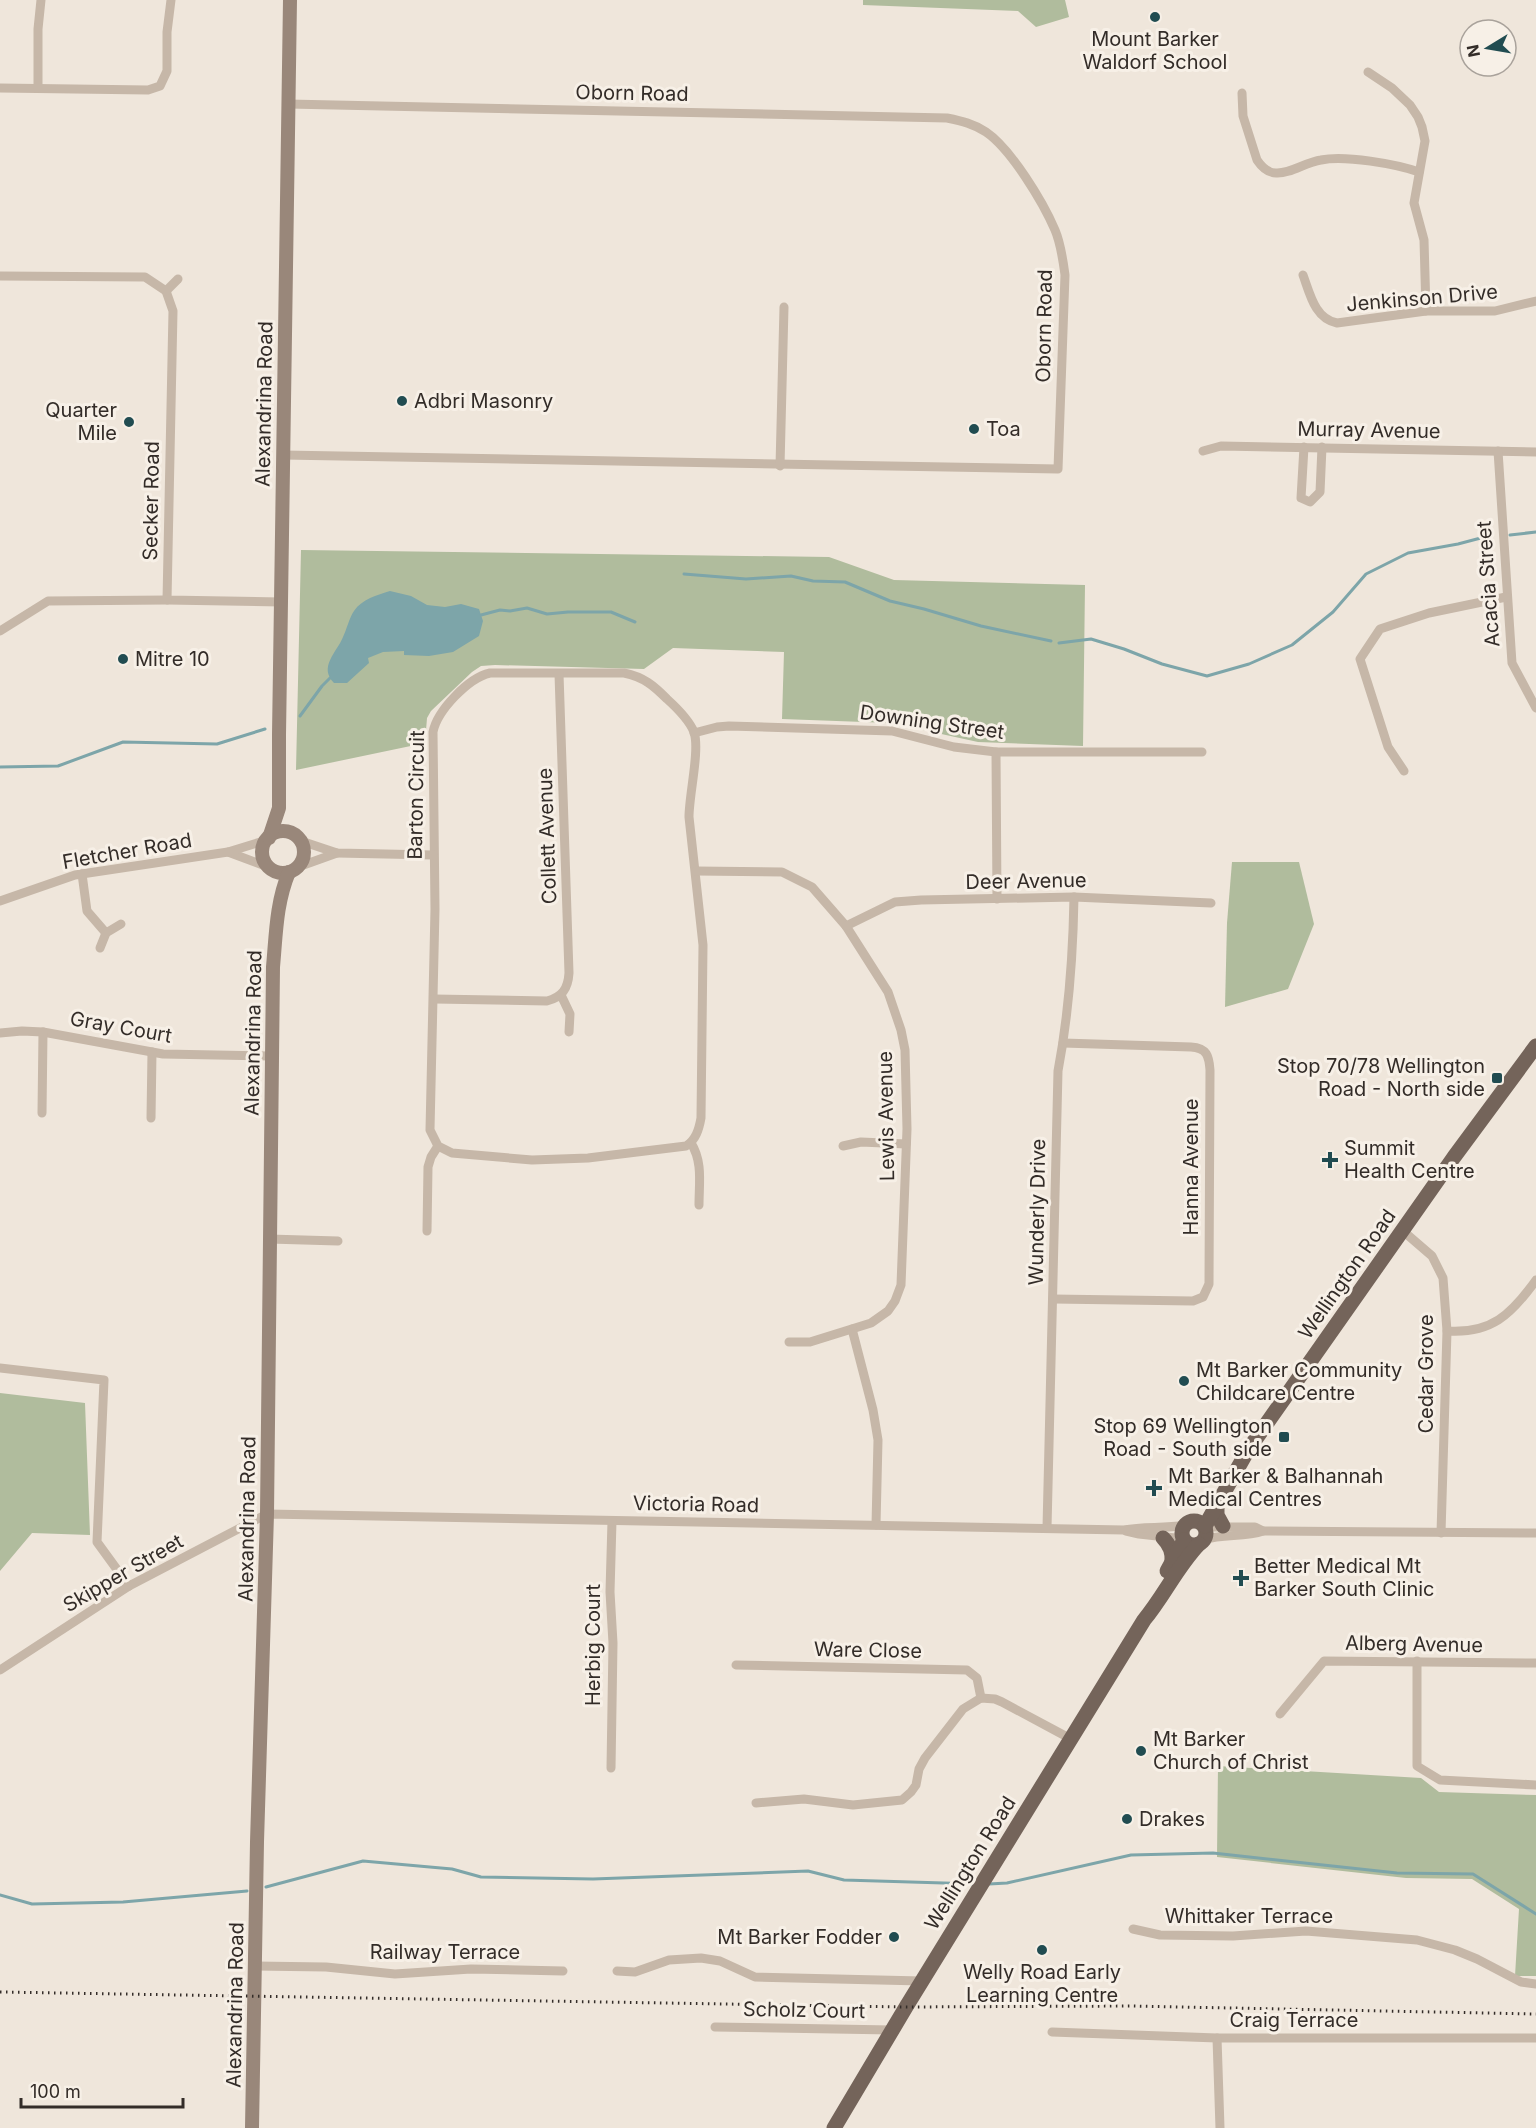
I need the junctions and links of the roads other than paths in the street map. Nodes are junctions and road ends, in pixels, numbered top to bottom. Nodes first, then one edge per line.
1 (41, 0) edge
2 (171, 0) edge
3 (290, 0) edge
4 (1368, 72) dead end
5 (0, 88) edge
6 (38, 88) junction
7 (1242, 93) dead end
8 (288, 104) junction
9 (1419, 172) junction
10 (1303, 275) dead end
11 (0, 276) edge
12 (178, 279) dead end
13 (166, 291) junction
14 (1536, 301) edge
15 (784, 307) dead end
16 (1426, 311) junction
17 (1304, 447) junction
18 (1322, 447) junction
19 (1498, 451) junction
20 (1203, 452) dead end
21 (1536, 452) edge
22 (283, 455) junction
23 (780, 466) junction
24 (1506, 597) junction
25 (167, 600) junction
26 (281, 602) junction
27 (0, 631) edge
28 (559, 674) junction
29 (1536, 708) edge
30 (694, 733) junction
31 (996, 752) junction
32 (1202, 752) dead end
33 (1404, 771) dead end
34 (279, 808) junction
35 (268, 839) junction
36 (298, 839) junction
37 (228, 852) junction
38 (337, 853) junction
39 (433, 855) junction
40 (270, 868) junction
41 (294, 870) junction
42 (696, 871) junction
43 (82, 874) junction
44 (1074, 897) junction
45 (997, 899) junction
46 (0, 901) edge
47 (1211, 903) dead end
48 (278, 910) junction
49 (120, 924) dead end
50 (846, 926) junction
51 (106, 933) junction
52 (100, 948) dead end
53 (561, 996) junction
54 (434, 999) junction
55 (43, 1032) junction
56 (569, 1032) dead end
57 (0, 1034) edge
58 (1063, 1043) junction
59 (1536, 1046) edge
60 (152, 1052) junction
61 (272, 1056) junction
62 (42, 1113) dead end
63 (151, 1118) dead end
64 (691, 1143) junction
65 (906, 1144) junction
66 (438, 1146) junction
67 (843, 1146) dead end
68 (699, 1205) dead end
69 (427, 1231) dead end
70 (1403, 1231) junction
71 (269, 1239) junction
72 (338, 1241) dead end
73 (1536, 1280) edge
74 (1053, 1299) junction
75 (852, 1329) junction
76 (1447, 1331) junction
77 (789, 1342) dead end
78 (0, 1368) edge
79 (1236, 1469) junction
80 (1217, 1506) junction
81 (267, 1514) junction
82 (612, 1521) junction
83 (876, 1525) junction
84 (1223, 1526) junction
85 (1047, 1528) junction
86 (1124, 1530) junction
87 (1263, 1531) junction
88 (1195, 1533) junction
89 (1441, 1533) junction
90 (1536, 1533) edge
91 (1163, 1538) junction
92 (1172, 1562) junction
93 (129, 1586) junction
94 (1144, 1620) junction
95 (1417, 1661) junction
96 (1536, 1663) edge
97 (736, 1665) dead end
98 (0, 1670) edge
99 (981, 1698) junction
100 (1280, 1714) dead end
101 (1071, 1739) junction
102 (611, 1768) dead end
103 (1536, 1785) edge
104 (756, 1803) dead end
105 (1133, 1929) dead end
106 (255, 1966) junction
107 (563, 1971) dead end
108 (617, 1971) dead end
109 (922, 1981) junction
110 (1536, 1984) edge
111 (715, 2027) dead end
112 (892, 2030) junction
113 (1052, 2032) dead end
114 (1217, 2038) junction
115 (1536, 2038) edge
116 (252, 2128) edge
117 (834, 2128) edge
118 (1220, 2128) edge

1 - 6 street
2 - 6 street
3 - 8 main road, Alexandrina Road
4 - 9 street
5 - 6 street
7 - 9 street
8 - 22 main road, Alexandrina Road
8 - 23 street, Oborn Road
9 - 16 street
10 - 16 street, Jenkinson Drive
11 - 13 street
12 - 13 street
13 - 25 street, Secker Road
14 - 16 street, Jenkinson Drive
15 - 23 street
17 - 18 street, Murray Avenue
17 - 18 street
17 - 20 street, Murray Avenue
18 - 19 street, Murray Avenue
19 - 21 street, Murray Avenue
19 - 24 street, Acacia Street
22 - 23 street, Oborn Road
22 - 26 main road, Alexandrina Road
24 - 29 street, Acacia Street
24 - 33 street
25 - 26 street
25 - 27 street
26 - 34 main road, Alexandrina Road
28 - 30 street, Barton Circuit
28 - 39 street, Barton Circuit
28 - 53 street, Collett Avenue
30 - 31 street, Downing Street
30 - 42 street
31 - 32 street, Downing Street
31 - 45 street
34 - 35 main road, Alexandrina Road
34 - 36 main road
35 - 36 main road
35 - 37 street, Fletcher Road
35 - 40 main road
36 - 38 street
36 - 41 main road
37 - 40 street, Fletcher Road
37 - 43 street, Fletcher Road
38 - 39 street
38 - 41 street
39 - 54 street, Barton Circuit
40 - 41 main road
40 - 48 main road, Alexandrina Road
41 - 48 main road, Alexandrina Road
42 - 50 street, Lewis Avenue
42 - 64 street
43 - 46 street, Fletcher Road
43 - 51 street
44 - 45 street, Deer Avenue
44 - 47 street, Deer Avenue
44 - 58 street, Wunderly Drive
45 - 50 street, Deer Avenue
48 - 61 main road, Alexandrina Road
49 - 51 street
50 - 65 street, Lewis Avenue
51 - 52 street
53 - 54 street
53 - 56 street
54 - 66 street, Barton Circuit
55 - 57 street, Gray Court
55 - 60 street, Gray Court
55 - 62 street
58 - 74 street, Wunderly Drive
58 - 74 street, Hanna Avenue
59 - 70 main road, Wellington Road
60 - 61 street, Gray Court
60 - 63 street
61 - 71 main road, Alexandrina Road
64 - 66 street
64 - 68 street
65 - 67 street
65 - 75 street, Lewis Avenue
66 - 69 street
70 - 76 street, Cedar Grove
70 - 79 main road, Wellington Road
71 - 72 street
71 - 81 main road, Alexandrina Road
73 - 76 street
74 - 85 street, Wunderly Drive
75 - 77 street, Lewis Avenue
75 - 83 street
76 - 89 street, Cedar Grove
78 - 93 street
79 - 80 main road, Wellington Road
79 - 88 main road, Wellington Road
80 - 84 main road
80 - 88 main road, Wellington Road
81 - 82 street, Victoria Road
81 - 93 street, Skipper Street
81 - 106 main road, Alexandrina Road
82 - 83 street, Victoria Road
82 - 102 street, Herbig Court
83 - 85 street, Victoria Road
84 - 87 street, Victoria Road
84 - 88 street, Victoria Road
85 - 86 street, Victoria Road
86 - 88 street, Victoria Road
86 - 91 street, Victoria Road
87 - 88 street, Victoria Road
87 - 89 street, Victoria Road
88 - 91 street, Victoria Road
88 - 92 main road, Wellington Road
88 - 94 main road, Wellington Road
89 - 90 street, Victoria Road
91 - 92 main road
92 - 94 main road, Wellington Road
93 - 98 street, Skipper Street
94 - 101 main road, Wellington Road
95 - 96 street, Alberg Avenue
95 - 100 street, Alberg Avenue
95 - 103 street
97 - 99 street, Ware Close
99 - 101 street
99 - 104 street
101 - 109 main road, Wellington Road
105 - 110 street, Whittaker Terrace
106 - 107 street, Railway Terrace
106 - 116 main road, Alexandrina Road
108 - 109 street
109 - 112 main road, Wellington Road
111 - 112 street, Scholz Court
112 - 117 main road, Wellington Road
113 - 114 street, Craig Terrace
114 - 115 street, Craig Terrace
114 - 118 street

